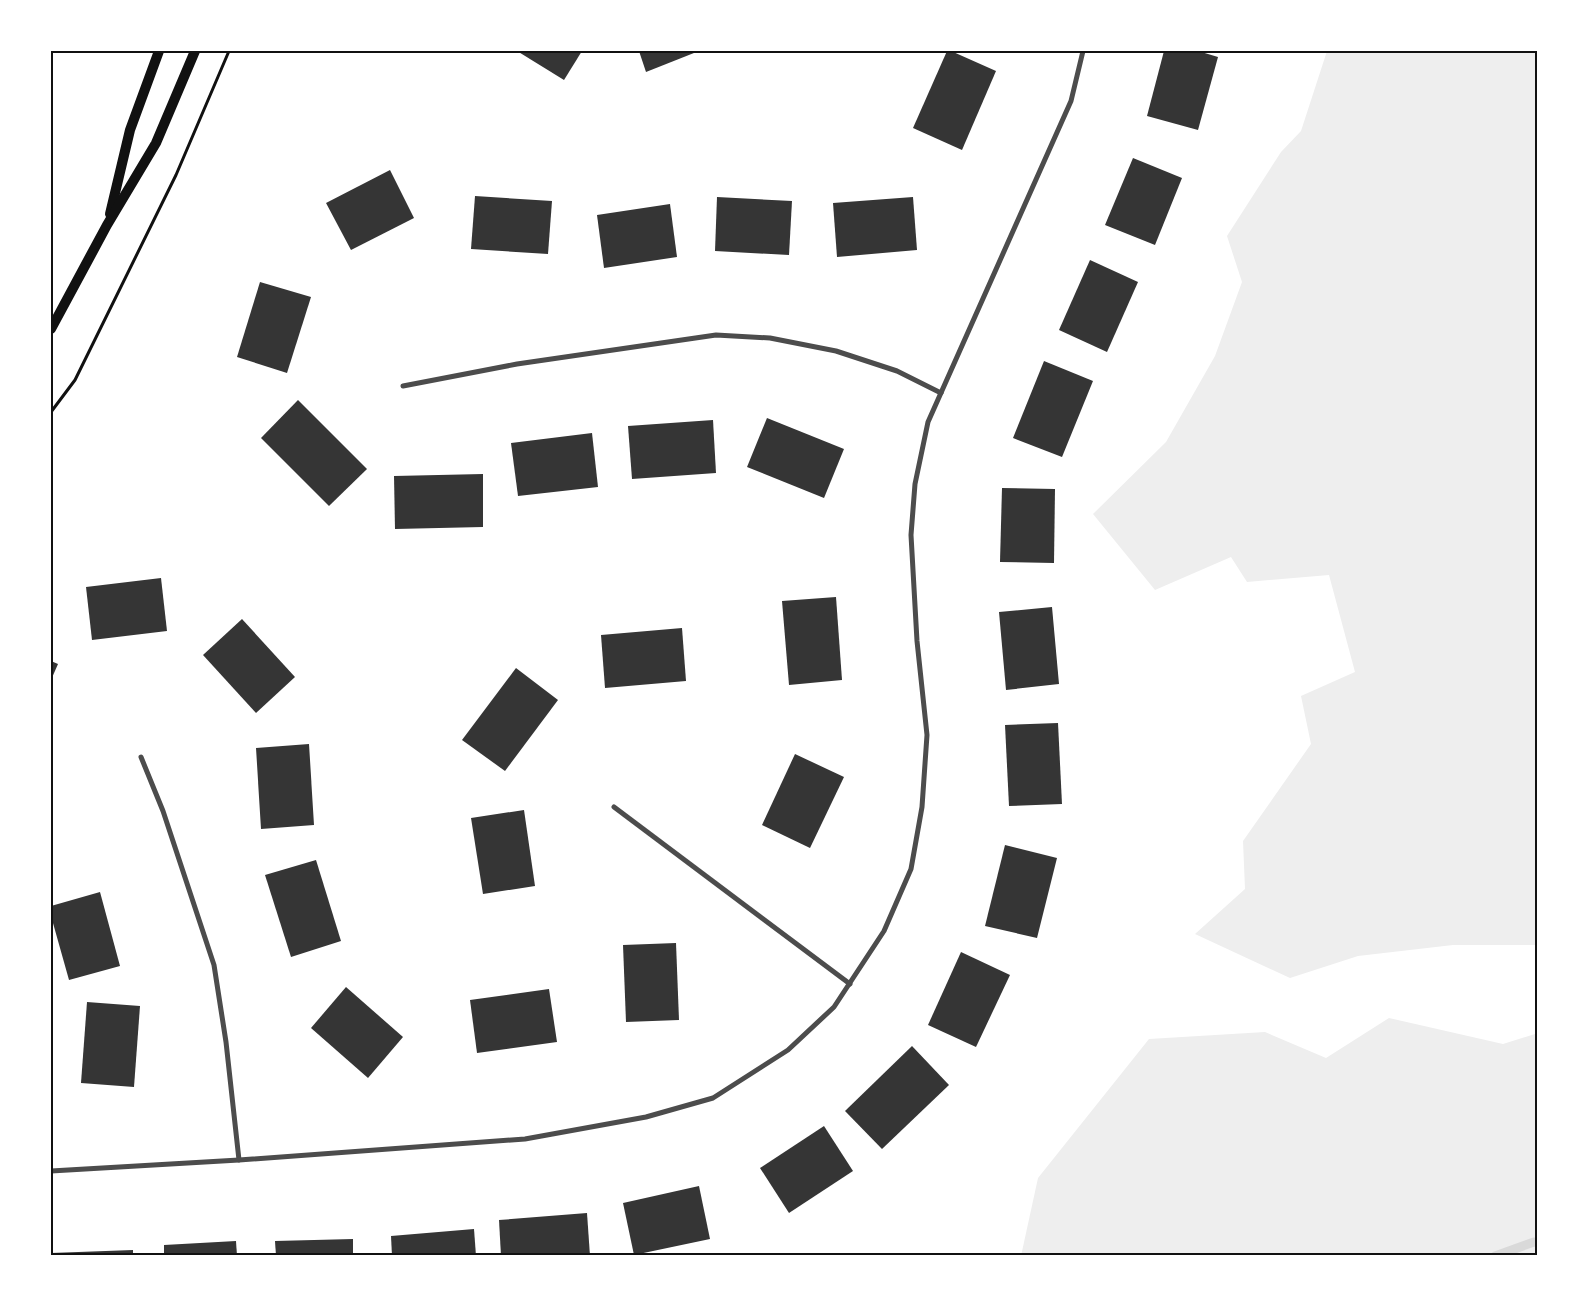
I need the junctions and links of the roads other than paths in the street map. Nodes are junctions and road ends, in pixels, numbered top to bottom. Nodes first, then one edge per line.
1 (159, 51) edge
2 (195, 51) edge
3 (1083, 51) edge
4 (107, 225) junction
5 (51, 329) edge
6 (403, 386) dead end
7 (941, 393) junction
8 (141, 757) dead end
9 (614, 807) dead end
10 (850, 984) junction
11 (238, 1160) junction
12 (51, 1170) edge

1 - 4 main road
2 - 4 main road
3 - 7 street
4 - 5 main road
6 - 7 street
7 - 10 street
8 - 11 street
9 - 10 street
10 - 11 street
11 - 12 street

